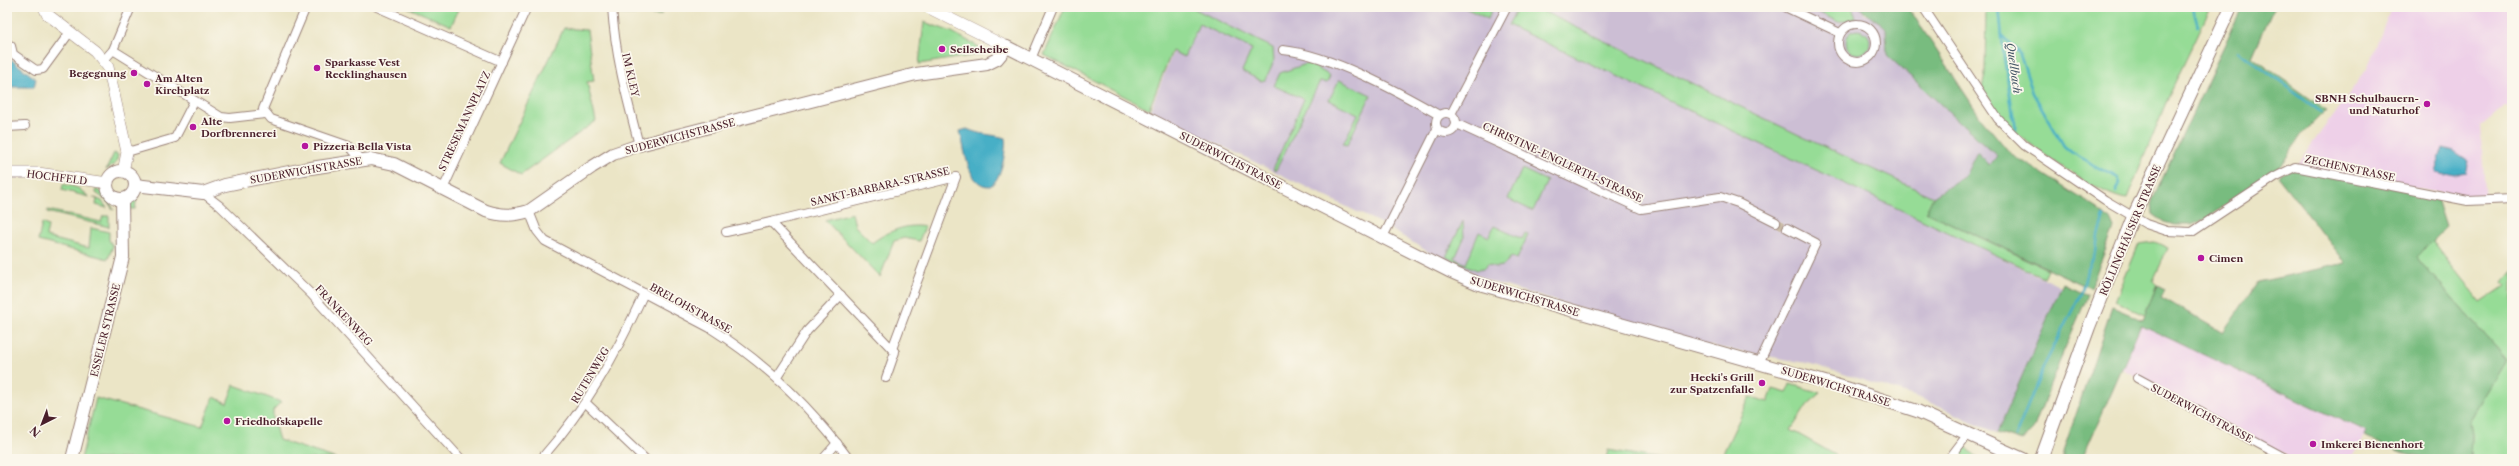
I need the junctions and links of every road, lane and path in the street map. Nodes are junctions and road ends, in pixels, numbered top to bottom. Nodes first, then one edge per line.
1 (44, 7) edge
2 (131, 7) edge
3 (306, 7) edge
4 (377, 7) edge
5 (527, 7) edge
6 (612, 7) edge
7 (927, 7) edge
8 (1054, 7) edge
9 (1507, 7) edge
10 (1785, 7) edge
11 (1923, 7) edge
12 (2232, 7) edge
13 (70, 32) junction
14 (1840, 33) junction
15 (7, 43) edge
16 (1007, 47) junction
17 (113, 50) junction
18 (1283, 50) dead end
19 (1030, 59) junction
20 (104, 60) junction
21 (502, 62) junction
22 (194, 101) junction
23 (265, 114) junction
24 (1451, 114) junction
25 (1439, 116) junction
26 (1457, 124) junction
27 (25, 126) dead end
28 (7, 127) edge
29 (1437, 129) junction
30 (639, 145) junction
31 (126, 152) junction
32 (361, 159) junction
33 (7, 172) edge
34 (123, 172) junction
35 (108, 183) junction
36 (135, 185) junction
37 (443, 189) junction
38 (203, 193) junction
39 (122, 199) junction
40 (2512, 199) edge
41 (529, 211) junction
42 (2133, 217) junction
43 (771, 222) junction
44 (1776, 222) tunnel mouth
45 (1787, 228) tunnel mouth
46 (726, 232) dead end
47 (1383, 237) junction
48 (644, 293) junction
49 (841, 295) junction
50 (892, 349) junction
51 (1759, 363) junction
52 (777, 378) junction
53 (886, 378) dead end
54 (2137, 378) dead end
55 (586, 403) junction
56 (1968, 434) junction
57 (837, 443) junction
58 (72, 459) edge
59 (461, 459) edge
60 (541, 459) edge
61 (645, 459) edge
62 (823, 459) edge
63 (849, 459) edge
64 (1949, 459) edge
65 (2022, 459) edge
66 (2041, 459) edge
67 (2287, 459) edge

1 - 13 street
2 - 17 street
3 - 23 street
4 - 21 street
5 - 21 street, STRESEMANNPLATZ
6 - 30 street, IM KLEY
7 - 16 street
8 - 19 street
9 - 24 street
10 - 14 street
11 - 42 street, ZECHENSTRASSE
12 - 42 main road, RÖLLINGHÄUSER STRASSE
13 - 15 street
13 - 20 street
14 - 14 street
16 - 19 main road, SUDERWICHSTRASSE
16 - 30 main road, SUDERWICHSTRASSE
17 - 20 street
17 - 22 street
18 - 25 street
19 - 47 main road, SUDERWICHSTRASSE
20 - 31 street
21 - 37 street, STRESEMANNPLATZ
22 - 23 street
22 - 31 street
23 - 32 street
24 - 25 street
24 - 26 street
25 - 29 street
26 - 29 street
26 - 44 street, CHRISTINE-ENGLERTH-STRASSE
27 - 28 street
29 - 47 street
30 - 41 main road, SUDERWICHSTRASSE
31 - 34 street
32 - 37 main road, SUDERWICHSTRASSE
32 - 38 main road, SUDERWICHSTRASSE
33 - 35 street, HOCHFELD
34 - 35 main road
34 - 36 main road
35 - 39 main road
36 - 38 main road, SUDERWICHSTRASSE
36 - 39 main road
37 - 41 main road, SUDERWICHSTRASSE
38 - 59 street, FRANKENWEG
39 - 58 main road, ESSELER STRASSE
40 - 42 street, ZECHENSTRASSE
41 - 48 street, BRELOHSTRASSE
42 - 66 main road, RÖLLINGHÄUSER STRASSE
43 - 46 street, SANKT-BARBARA-STRASSE
43 - 49 street
43 - 50 street, SANKT-BARBARA-STRASSE
45 - 51 street
47 - 51 main road, SUDERWICHSTRASSE
48 - 52 street, BRELOHSTRASSE
48 - 55 street, RUTENWEG
49 - 50 street
49 - 52 street
50 - 53 street, SANKT-BARBARA-STRASSE
51 - 56 main road, SUDERWICHSTRASSE
52 - 57 street, BRELOHSTRASSE
54 - 67 street, SUDERWICHSTRASSE
55 - 60 street, RUTENWEG
55 - 61 street
56 - 64 street
56 - 65 main road, SUDERWICHSTRASSE
57 - 62 street
57 - 63 street, BRELOHSTRASSE

